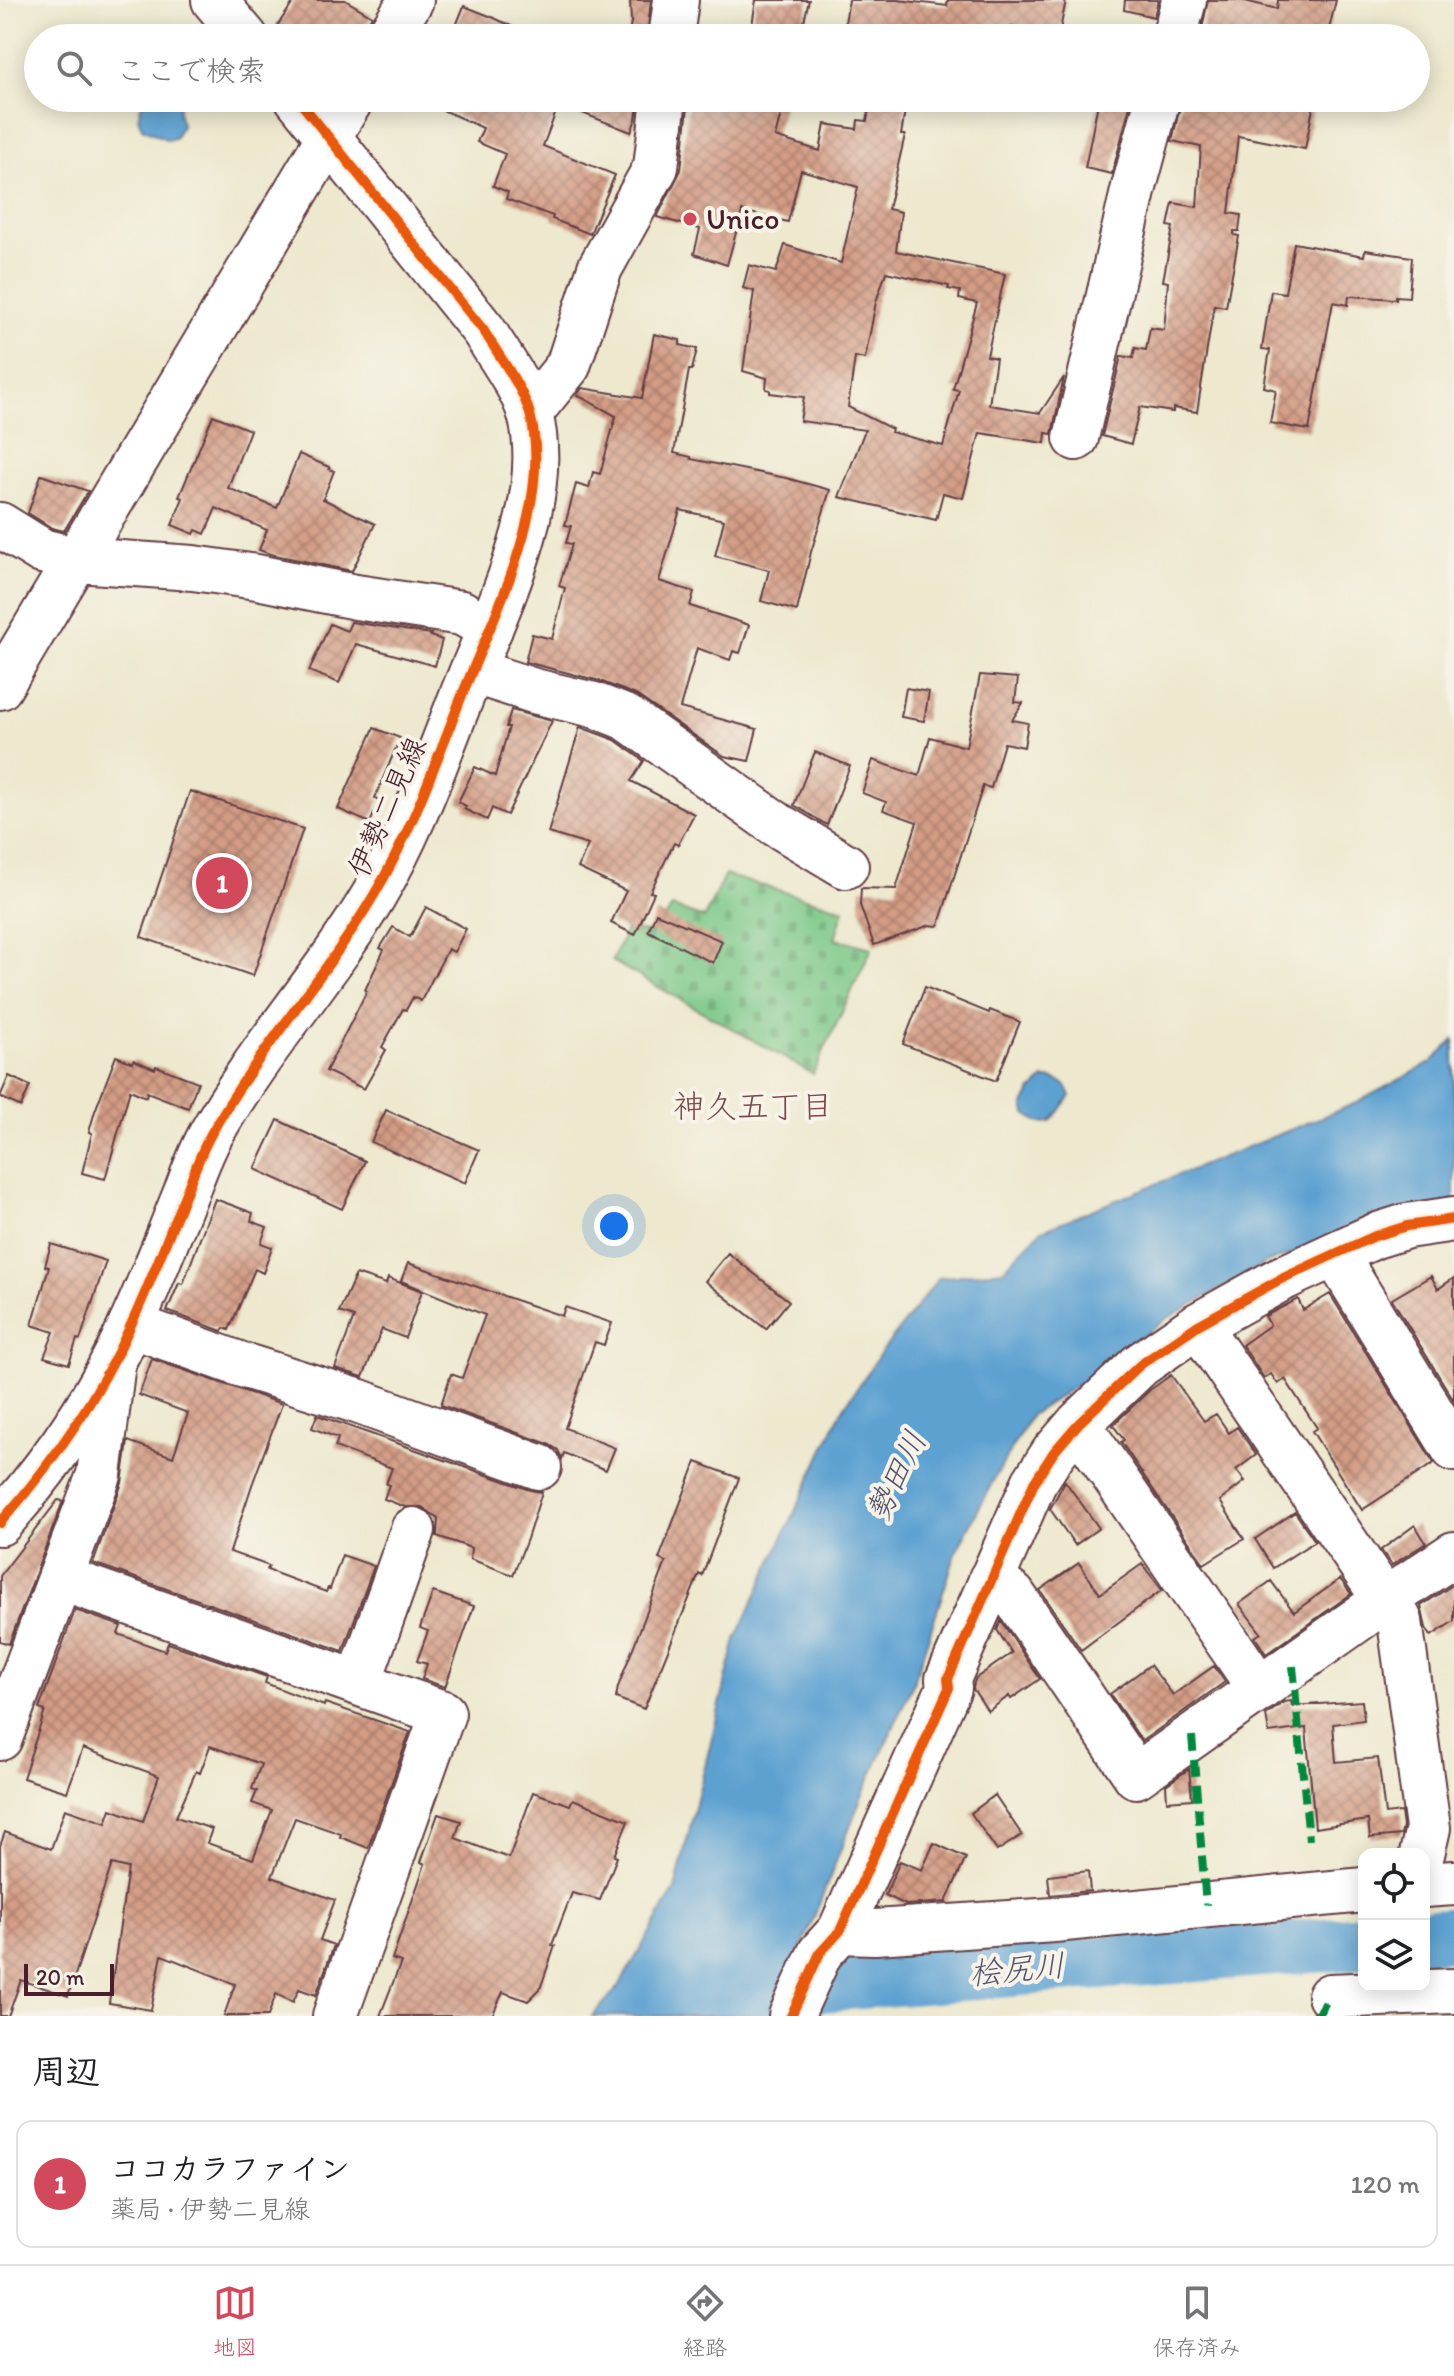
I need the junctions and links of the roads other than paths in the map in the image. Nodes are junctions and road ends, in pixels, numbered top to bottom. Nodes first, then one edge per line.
1 (214, 0) edge
2 (411, 0) edge
3 (676, 0) edge
4 (1184, 0) edge
5 (234, 24) edge
6 (396, 24) edge
7 (673, 24) edge
8 (1178, 24) edge
9 (308, 112) edge
10 (344, 112) edge
11 (662, 112) edge
12 (1154, 112) edge
13 (329, 137) junction
14 (530, 413) junction
15 (1076, 438) dead end
16 (0, 525) edge
17 (59, 556) junction
18 (0, 568) edge
19 (490, 629) junction
20 (472, 671) junction
21 (0, 687) edge
22 (846, 866) dead end
23 (1454, 1219) edge
24 (1335, 1254) junction
25 (131, 1325) junction
26 (1198, 1325) junction
27 (113, 1363) junction
28 (1078, 1424) junction
29 (1454, 1449) edge
30 (539, 1467) dead end
31 (0, 1523) edge
32 (413, 1530) dead end
33 (1454, 1554) edge
34 (60, 1578) junction
35 (991, 1579) junction
36 (1386, 1599) junction
37 (356, 1681) junction
38 (1260, 1689) junction
39 (0, 1738) edge
40 (1432, 1860) edge
41 (1454, 1883) edge
42 (1358, 1891) edge
43 (830, 1942) junction
44 (1454, 1991) edge
45 (1330, 1996) dead end
46 (791, 2015) edge
47 (335, 2016) edge

1 - 5 street
2 - 6 street
3 - 7 street
4 - 8 street
9 - 13 street, 伊勢二見線
10 - 13 street
11 - 14 street
12 - 15 street
13 - 14 street, 伊勢二見線
13 - 17 street
14 - 19 street, 伊勢二見線
16 - 17 street
17 - 18 street
17 - 19 street
17 - 21 street
19 - 20 street, 伊勢二見線
20 - 22 street
20 - 25 street, 伊勢二見線
23 - 24 street
24 - 26 street
24 - 29 street
25 - 27 street, 伊勢二見線
25 - 30 street
26 - 28 street
26 - 36 street
27 - 31 street, 伊勢二見線
27 - 34 street
28 - 35 street
28 - 38 street
32 - 37 street
33 - 36 street
34 - 37 street
34 - 39 street
35 - 38 street
35 - 43 street
36 - 38 street
36 - 40 street
37 - 47 street
40 - 41 street
42 - 43 street
43 - 46 street
44 - 45 street

